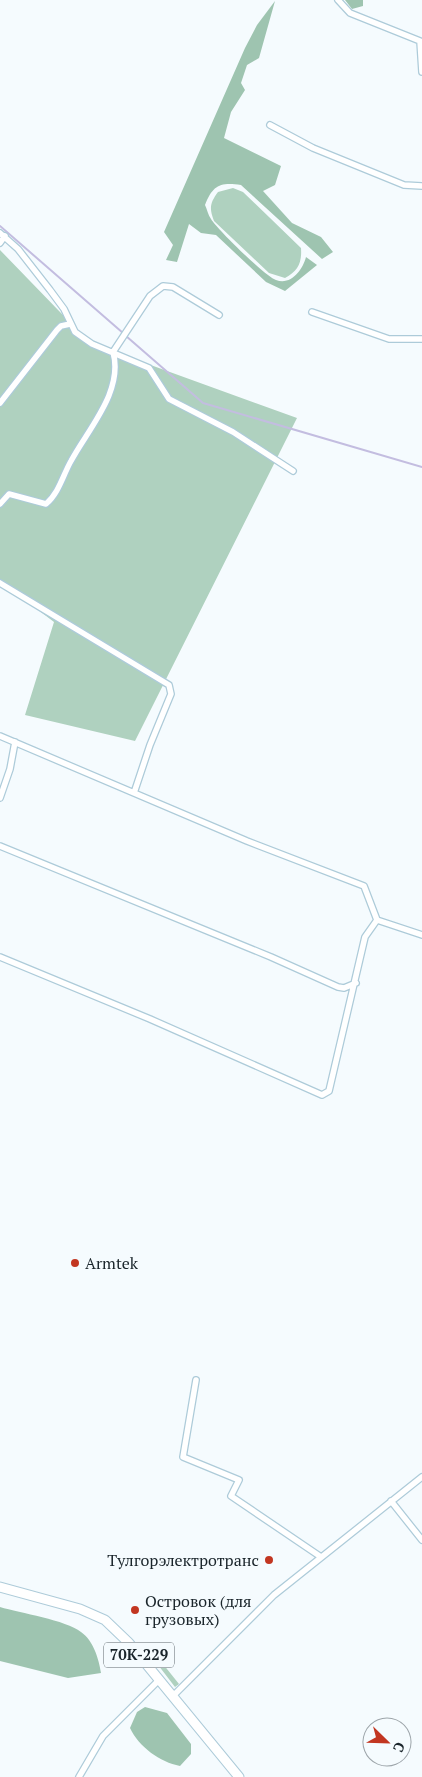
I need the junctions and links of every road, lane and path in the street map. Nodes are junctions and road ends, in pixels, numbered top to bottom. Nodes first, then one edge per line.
1 (338, 0) edge
2 (422, 72) edge
3 (270, 125) dead end
4 (422, 186) edge
5 (2, 234) edge
6 (0, 243) edge
7 (312, 312) dead end
8 (219, 315) dead end
9 (70, 324) junction
10 (422, 339) edge
11 (113, 352) junction
12 (0, 403) edge
13 (293, 471) dead end
14 (0, 504) edge
15 (0, 583) edge
16 (0, 736) edge
17 (15, 742) junction
18 (134, 793) junction
19 (0, 798) edge
20 (0, 846) edge
21 (378, 920) junction
22 (422, 935) edge
23 (0, 957) edge
24 (356, 983) junction
25 (196, 1380) dead end
26 (422, 1477) edge
27 (392, 1501) junction
28 (422, 1540) edge
29 (321, 1557) junction
30 (0, 1587) edge
31 (160, 1679) junction
32 (173, 1696) junction
33 (79, 1777) edge
34 (239, 1777) edge

1 - 2 street
3 - 4 street
5 - 6 street
5 - 9 street
7 - 10 street
8 - 11 street
9 - 11 street
9 - 12 street
11 - 13 street
11 - 14 street
15 - 18 street
16 - 17 street
17 - 18 street
17 - 19 street
18 - 21 street
20 - 24 street
21 - 22 street
21 - 24 street
23 - 24 street
25 - 29 street
26 - 27 street
27 - 28 street
27 - 29 street
29 - 32 street
30 - 31 main road, 70К-229
31 - 32 main road, 70К-229
31 - 33 street
32 - 34 main road, 70К-229

